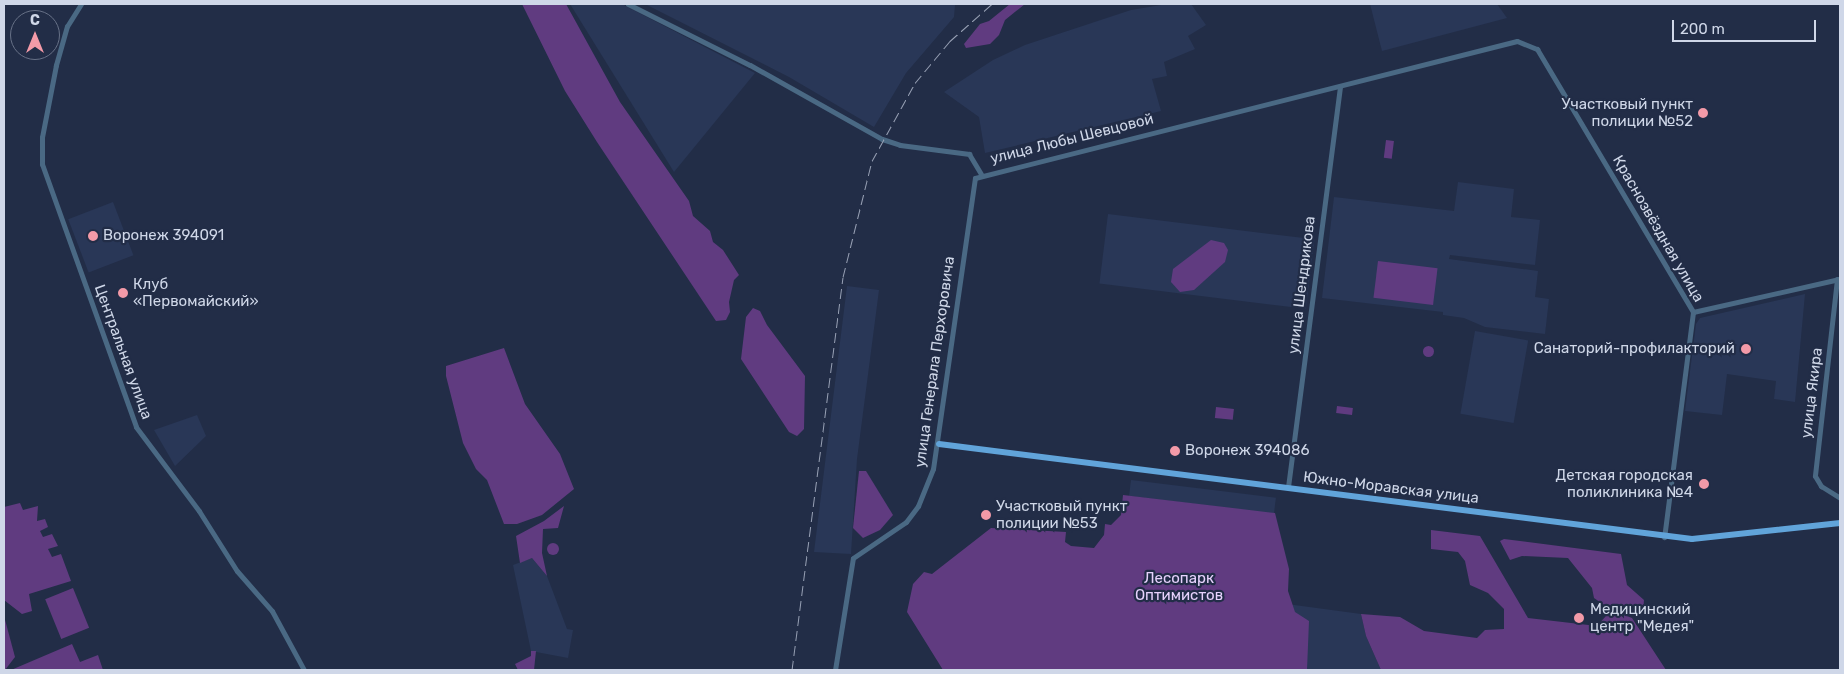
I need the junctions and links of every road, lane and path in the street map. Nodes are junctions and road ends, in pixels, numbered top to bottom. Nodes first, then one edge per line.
1 (81, 4) edge
2 (628, 4) edge
3 (1529, 43) joint
4 (1340, 86) junction
5 (980, 174) junction
6 (1839, 279) edge
7 (1693, 312) junction
8 (938, 444) junction
9 (1288, 488) junction
10 (1840, 498) edge
11 (1840, 523) edge
12 (1664, 536) junction
13 (304, 670) edge
14 (836, 670) edge

1 - 13 street, Центральная улица
2 - 5 street, улица Любы Шевцовой
3 - 4 street, улица Любы Шевцовой
3 - 7 street, Краснозвёздная улица
4 - 5 street, улица Любы Шевцовой
4 - 9 street, улица Шендрикова
5 - 8 street, улица Генерала Перхоровича
6 - 7 street
6 - 10 street, улица Якира
7 - 12 street, Краснозвёздная улица
8 - 9 main road, Южно-Моравская улица
8 - 14 street, улица Генерала Перхоровича
9 - 12 main road, Южно-Моравская улица
11 - 12 main road, Южно-Моравская улица

